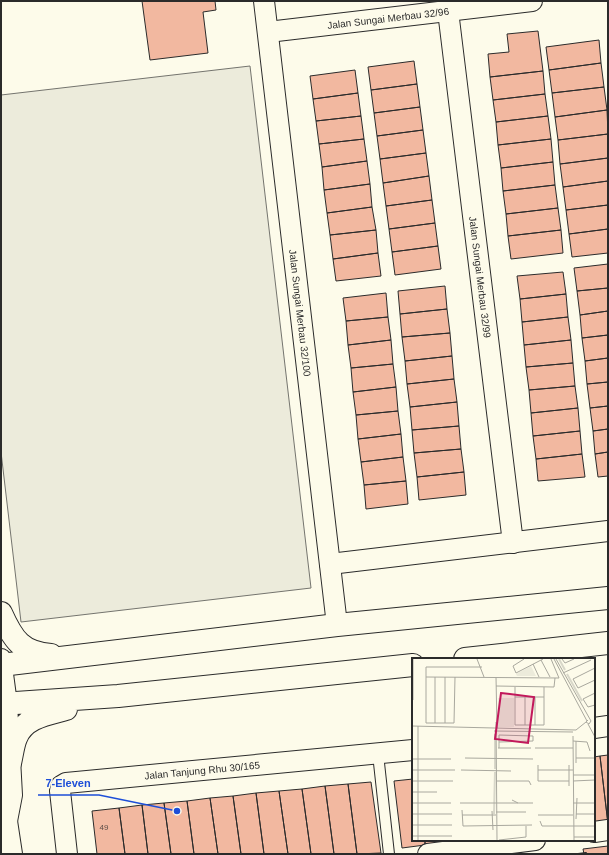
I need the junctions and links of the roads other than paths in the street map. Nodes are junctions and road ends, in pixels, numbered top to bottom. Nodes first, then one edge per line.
1 (264, 1) edge
2 (532, 1) edge
3 (448, 11) junction
4 (268, 32) junction
5 (608, 531) edge
6 (513, 544) junction
7 (330, 564) junction
8 (608, 598) edge
9 (1, 613) edge
10 (337, 625) junction
11 (608, 643) edge
12 (73, 657) junction
13 (474, 658) edge
14 (1, 663) edge
15 (412, 665) edge
16 (118, 696) junction
17 (4, 704) edge
18 (608, 726) edge
19 (595, 728) edge
20 (412, 750) edge
21 (378, 754) junction
22 (10, 763) junction
23 (4, 814) edge
24 (608, 830) edge
25 (595, 832) edge
26 (527, 841) edge
27 (12, 854) edge
28 (67, 854) edge
29 (389, 854) edge
30 (428, 854) edge

1 - 4 street, Jalan Sungai Merbau 32/100
2 - 3 street, Jalan Sungai Merbau 32/96
3 - 4 street, Jalan Sungai Merbau 32/96
3 - 6 street, Jalan Sungai Merbau 32/99
4 - 7 street, Jalan Sungai Merbau 32/100
5 - 6 street
6 - 7 street
7 - 10 street, Jalan Sungai Merbau 32/100
8 - 10 main road
9 - 12 main road
10 - 12 main road
11 - 13 main road
12 - 14 main road
14 - 17 street
15 - 16 main road
16 - 17 main road
16 - 22 main road
17 - 22 street
18 - 19 street
20 - 21 street, Jalan Tanjung Rhu 30/165
21 - 28 street, Jalan Tanjung Rhu 30/165
21 - 29 lane
22 - 23 street
23 - 27 street
24 - 25 street
26 - 30 street

